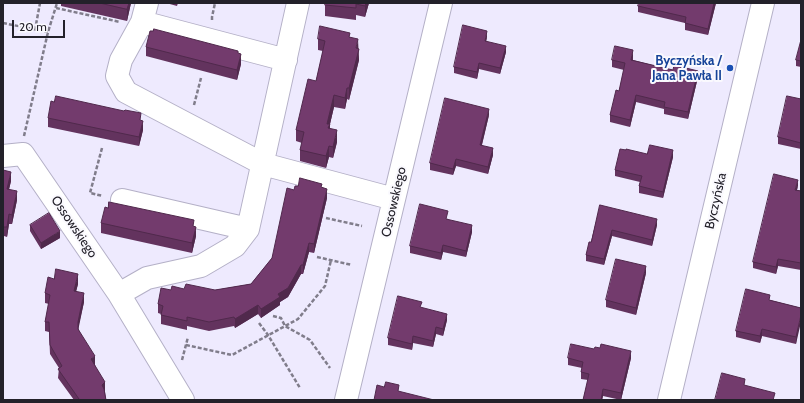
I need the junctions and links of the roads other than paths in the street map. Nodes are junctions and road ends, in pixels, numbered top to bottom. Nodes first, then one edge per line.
1 (298, 3) edge
2 (441, 3) edge
3 (763, 3) edge
4 (137, 16) edge
5 (286, 60) junction
6 (13, 155) edge
7 (263, 164) junction
8 (394, 198) junction
9 (122, 200) road end
10 (248, 229) junction
11 (119, 294) junction
12 (183, 400) edge
13 (346, 400) edge
14 (669, 400) edge

1 - 5 street
2 - 8 street, Ossowskiego
3 - 14 street, Byczyńska
4 - 5 street
4 - 7 street
5 - 7 street
6 - 11 street, Ossowskiego
7 - 8 street
7 - 10 street
8 - 13 street, Ossowskiego
9 - 10 street
10 - 11 street
11 - 12 street, Ossowskiego

